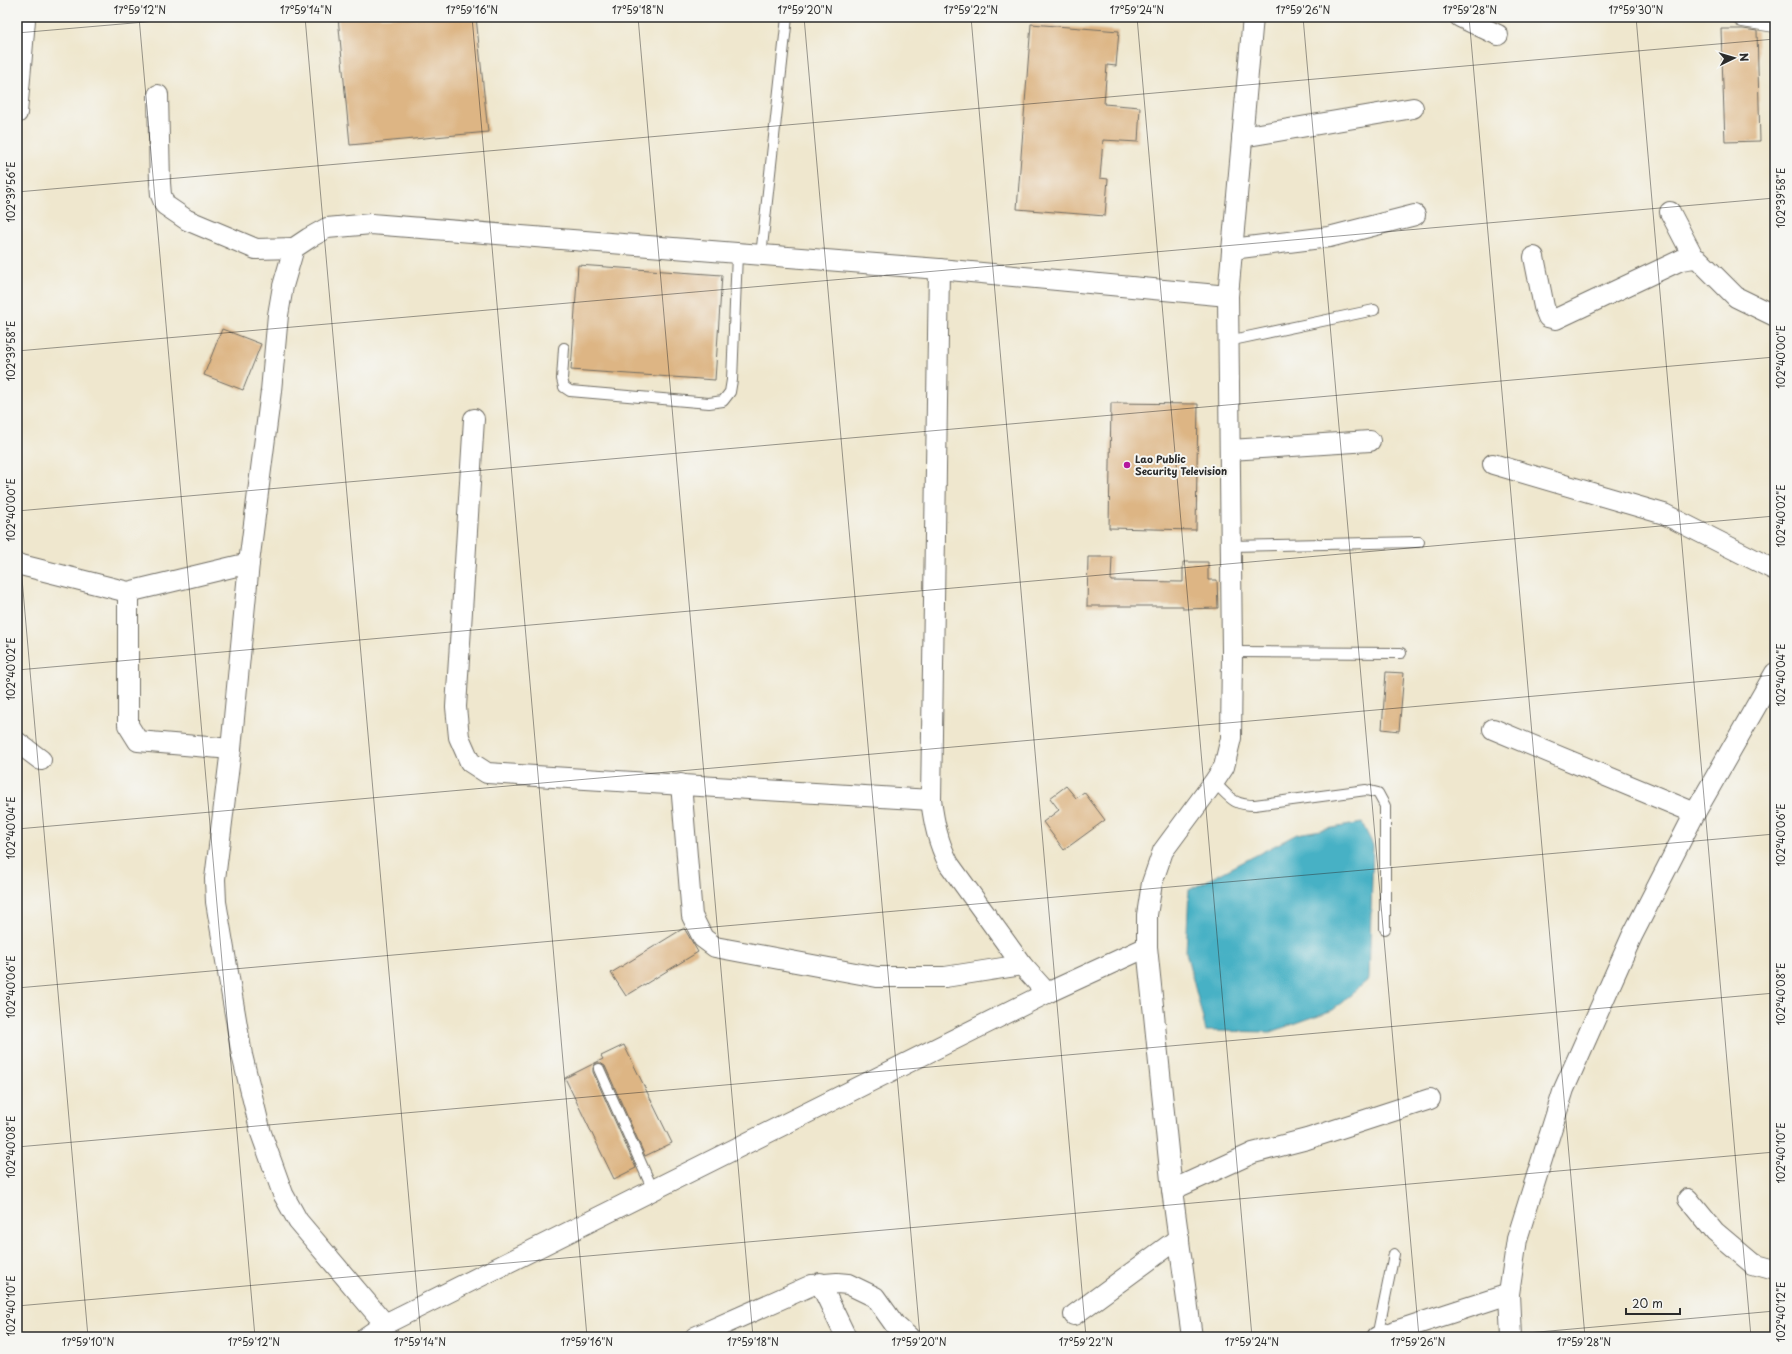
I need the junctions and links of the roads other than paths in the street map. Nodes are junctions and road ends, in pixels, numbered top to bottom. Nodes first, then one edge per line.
1 (786, 17) edge
2 (1253, 17) edge
3 (1460, 17) edge
4 (1743, 17) edge
5 (25, 20) dead end
6 (1775, 22) edge
7 (1498, 35) dead end
8 (158, 95) dead end
9 (1413, 108) dead end
10 (17, 113) edge
11 (1242, 137) junction
12 (1670, 212) dead end
13 (1415, 215) dead end
14 (294, 248) junction
15 (1232, 249) junction
16 (737, 254) junction
17 (761, 256) junction
18 (1534, 257) dead end
19 (1694, 258) junction
20 (939, 269) junction
21 (1228, 296) junction
22 (1374, 310) dead end
23 (1775, 316) edge
24 (1228, 341) junction
25 (564, 348) dead end
26 (474, 419) dead end
27 (1370, 441) dead end
28 (1230, 450) junction
29 (1493, 464) dead end
30 (1419, 542) dead end
31 (1231, 546) junction
32 (249, 563) junction
33 (17, 564) edge
34 (1775, 570) edge
35 (128, 592) junction
36 (1232, 652) junction
37 (1401, 653) dead end
38 (1775, 673) edge
39 (1493, 730) dead end
40 (17, 742) edge
41 (231, 749) junction
42 (40, 760) dead end
43 (1214, 782) junction
44 (681, 784) junction
45 (931, 800) junction
46 (1695, 813) junction
47 (1385, 929) dead end
48 (1147, 946) junction
49 (1022, 965) junction
50 (1047, 993) junction
51 (598, 1069) dead end
52 (1430, 1099) dead end
53 (653, 1190) junction
54 (1172, 1190) junction
55 (1688, 1199) dead end
56 (1179, 1238) junction
57 (1394, 1254) dead end
58 (1775, 1270) edge
59 (820, 1283) junction
60 (1509, 1294) junction
61 (1074, 1315) dead end
62 (385, 1324) junction
63 (366, 1337) edge
64 (695, 1337) edge
65 (846, 1337) edge
66 (909, 1337) edge
67 (1192, 1337) edge
68 (1377, 1337) edge
69 (1511, 1337) edge

1 - 17 lane
2 - 11 street
3 - 7 street
4 - 6 street
5 - 10 street
8 - 14 street
9 - 11 street
11 - 15 street
12 - 19 street
13 - 15 street
14 - 16 street
14 - 32 street
15 - 21 street
16 - 17 street
16 - 25 lane
17 - 20 street
18 - 19 street
19 - 23 street
20 - 21 street
20 - 45 street
21 - 24 street
22 - 24 lane
24 - 28 street
26 - 44 street
27 - 28 street
28 - 31 street
29 - 34 street
30 - 31 lane
31 - 36 street
32 - 35 street
32 - 41 street
33 - 35 street
35 - 41 street
36 - 37 lane
36 - 43 street
38 - 46 street
39 - 46 street
40 - 42 street
41 - 62 street
43 - 47 lane
43 - 48 street
44 - 45 street
44 - 49 street
45 - 49 street
46 - 60 street
48 - 50 street
48 - 54 street
49 - 50 street
50 - 53 street
51 - 53 lane
52 - 54 street
53 - 62 street
54 - 56 street
55 - 58 street
56 - 61 street
56 - 67 street
57 - 68 lane
59 - 64 street
59 - 65 street
59 - 66 street
60 - 68 street
60 - 69 street
62 - 63 street

